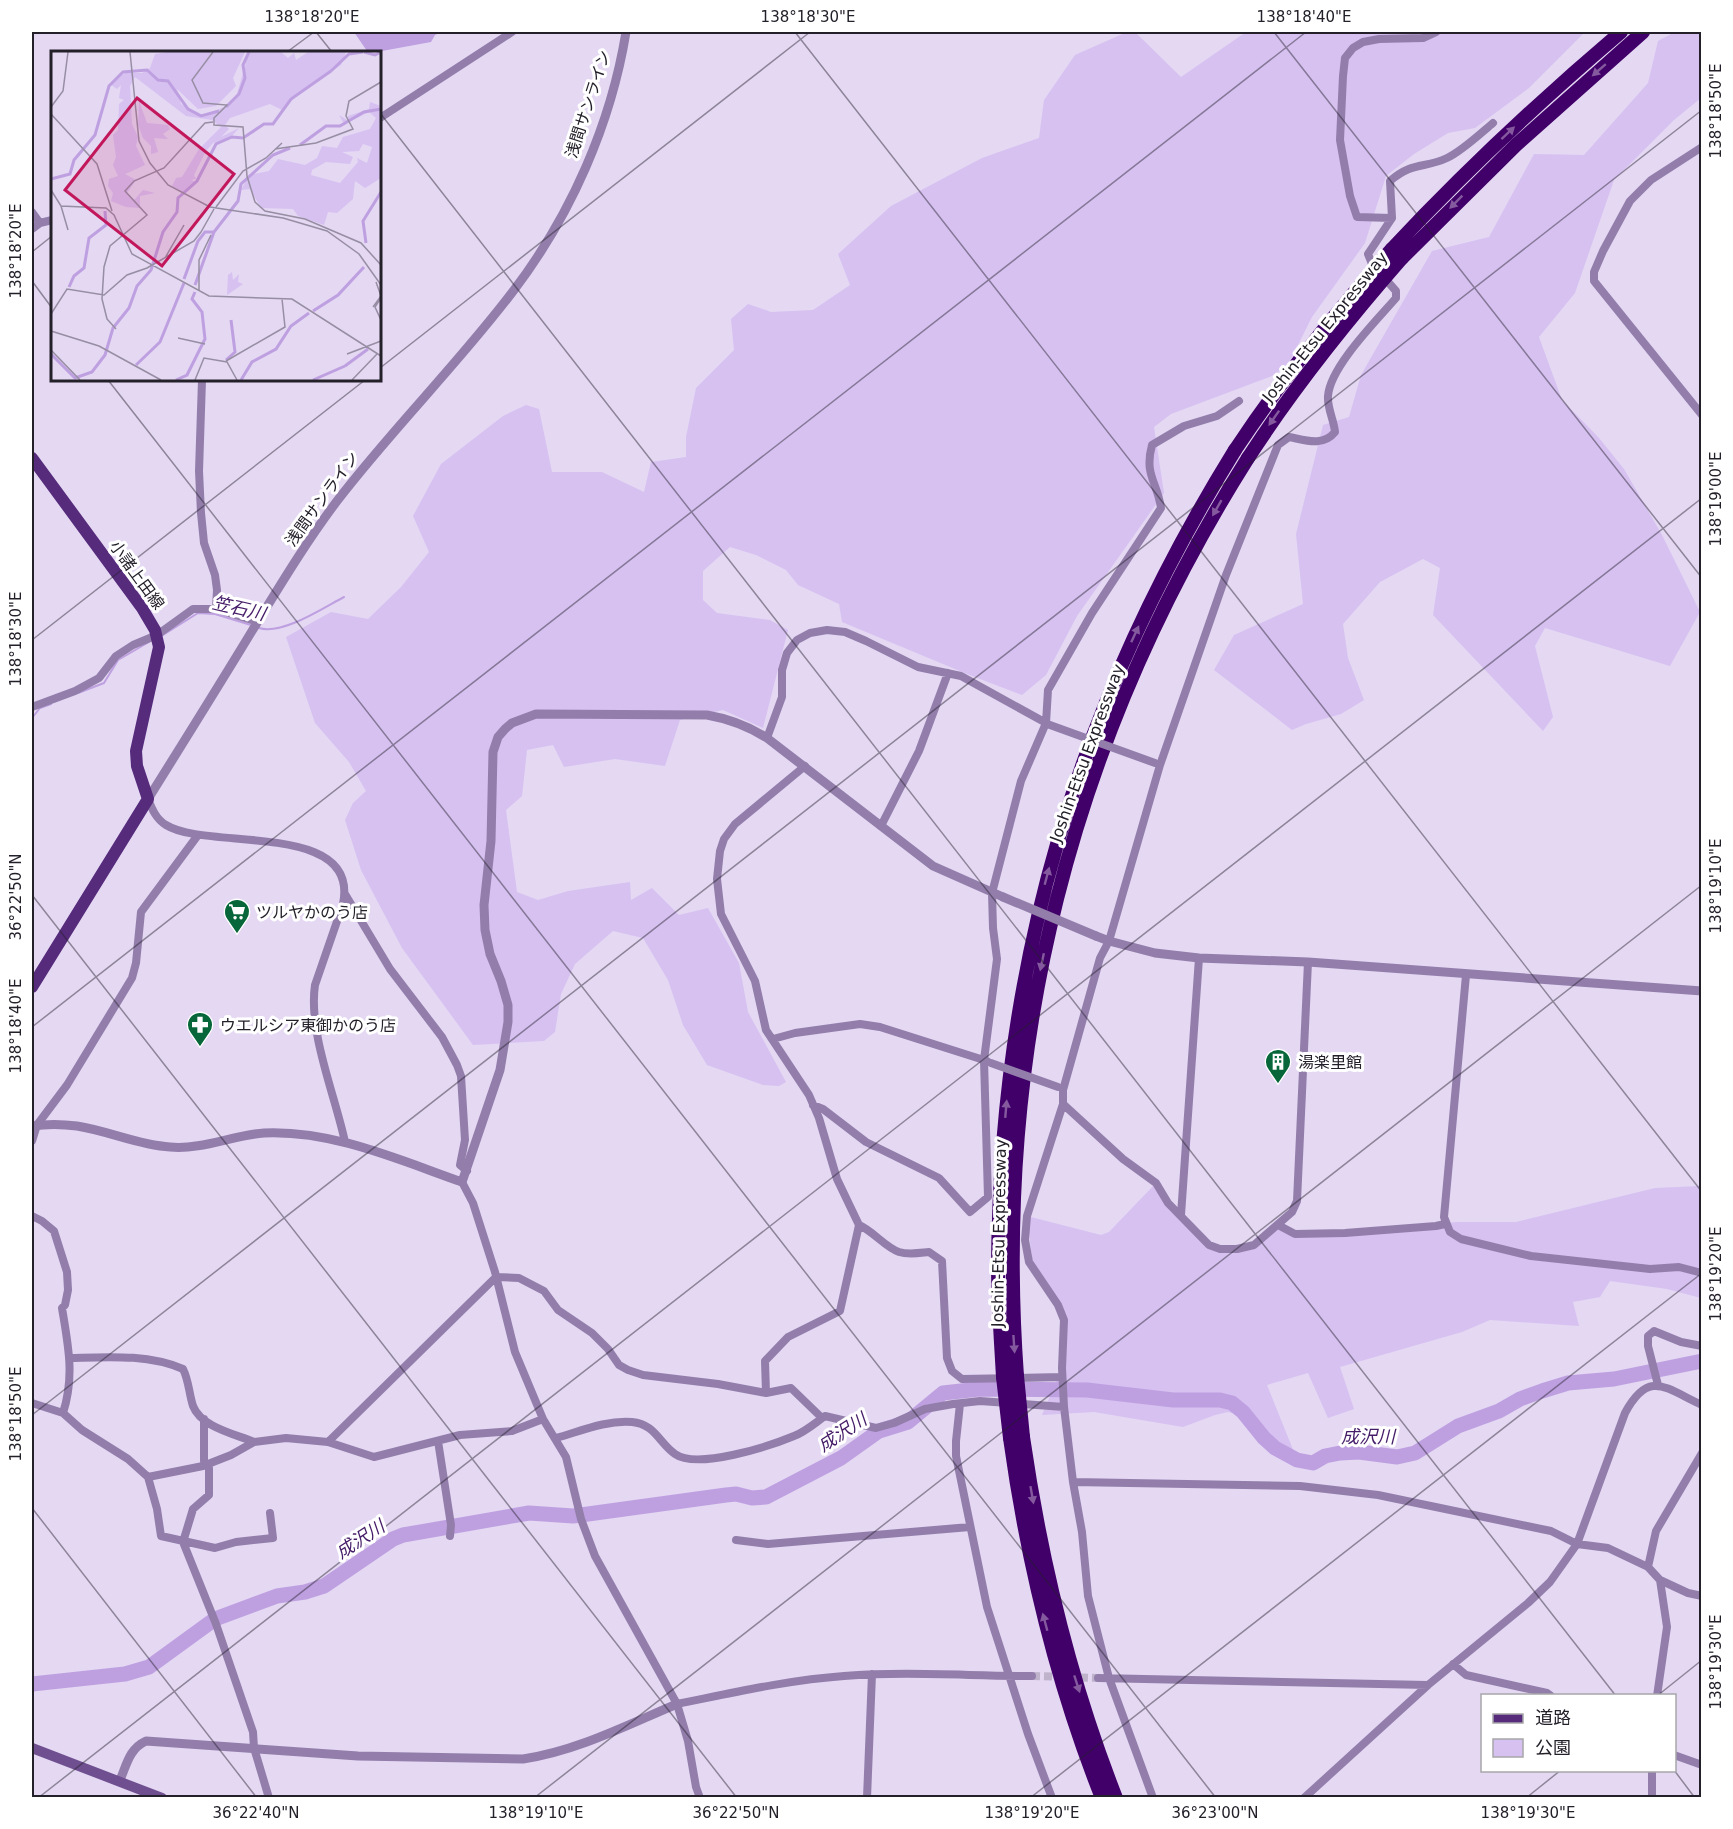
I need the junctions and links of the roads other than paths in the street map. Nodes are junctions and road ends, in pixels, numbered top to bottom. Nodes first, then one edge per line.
1 (512, 32) edge
2 (626, 32) edge
3 (1436, 32) edge
4 (1621, 32) edge
5 (1643, 32) edge
6 (381, 117) edge
7 (1493, 123) dead end
8 (1701, 147) edge
9 (32, 212) edge
10 (1392, 218) junction
11 (51, 220) edge
12 (40, 223) junction
13 (32, 229) edge
14 (1397, 253) junction
15 (202, 381) edge
16 (1239, 401) dead end
17 (1701, 415) edge
18 (32, 458) edge
19 (216, 609) junction
20 (258, 622) junction
21 (157, 635) junction
22 (948, 673) junction
23 (32, 707) edge
24 (1048, 724) junction
25 (767, 738) junction
26 (1158, 764) junction
27 (805, 766) junction
28 (148, 799) junction
29 (881, 826) junction
30 (198, 835) junction
31 (992, 893) junction
32 (345, 894) junction
33 (1109, 941) junction
34 (1199, 958) junction
35 (1308, 962) junction
36 (1466, 975) junction
37 (32, 987) edge
38 (1701, 991) edge
39 (773, 1039) junction
40 (988, 1061) junction
41 (1060, 1089) junction
42 (1063, 1104) junction
43 (813, 1105) junction
44 (34, 1126) edge
45 (32, 1141) edge
46 (345, 1142) junction
47 (467, 1171) junction
48 (462, 1182) junction
49 (32, 1215) edge
50 (1181, 1215) junction
51 (1445, 1224) junction
52 (1278, 1225) junction
53 (859, 1226) junction
54 (1701, 1273) edge
55 (496, 1277) junction
56 (1701, 1346) edge
57 (70, 1358) junction
58 (1010, 1376) junction
59 (1062, 1377) junction
60 (1658, 1385) junction
61 (766, 1393) junction
62 (32, 1403) edge
63 (960, 1404) junction
64 (1701, 1405) edge
65 (1064, 1407) junction
66 (63, 1413) junction
67 (822, 1418) junction
68 (204, 1419) junction
69 (543, 1419) junction
70 (1017, 1437) junction
71 (556, 1438) junction
72 (438, 1441) junction
73 (254, 1442) junction
74 (328, 1442) junction
75 (1701, 1453) edge
76 (207, 1464) junction
77 (148, 1477) junction
78 (1073, 1482) junction
79 (270, 1513) dead end
80 (970, 1527) junction
81 (451, 1531) dead end
82 (736, 1540) dead end
83 (183, 1542) junction
84 (1577, 1544) junction
85 (1648, 1567) junction
86 (1660, 1580) junction
87 (1701, 1596) edge
88 (1453, 1664) junction
89 (872, 1674) junction
90 (1010, 1676) junction
91 (1032, 1676) tunnel mouth
92 (1098, 1678) tunnel mouth
93 (1109, 1678) junction
94 (1428, 1684) junction
95 (1549, 1694) edge
96 (1657, 1694) edge
97 (677, 1704) junction
98 (32, 1748) edge
99 (254, 1748) junction
100 (1676, 1756) edge
101 (1701, 1765) edge
102 (1652, 1772) edge
103 (120, 1780) junction
104 (162, 1797) edge
105 (269, 1797) edge
106 (700, 1797) edge
107 (867, 1797) edge
108 (1052, 1797) edge
109 (1102, 1797) edge
110 (1116, 1797) edge
111 (1153, 1797) edge
112 (1304, 1797) edge
113 (1652, 1797) edge

1 - 6 street
2 - 20 street, 浅間サンライン
3 - 10 street
14 -> 4 highway, Joshin-Etsu Expressway
5 -> 14 highway, Joshin-Etsu Expressway
7 - 10 street
8 - 17 street
9 - 12 street
10 - 26 street
11 - 12 street
12 - 13 street
14 -> 58 highway, Joshin-Etsu Expressway, bridge
58 -> 14 highway, Joshin-Etsu Expressway, bridge
15 - 19 street
16 - 24 street
18 - 21 main road, 小諸上田線
19 - 20 street
19 - 21 street
20 - 28 street, 浅間サンライン
21 - 23 street
21 - 28 main road, 小諸上田線
22 - 24 street
22 - 25 street
22 - 29 street
24 - 26 street, bridge
24 - 31 street
25 - 27 street
25 - 47 street
26 - 33 street
27 - 29 street
27 - 39 street
28 - 30 street
28 - 37 main road, 浅間サンライン
29 - 31 street
30 - 32 street
30 - 44 street
31 - 33 street, bridge
31 - 40 street
32 - 46 street
32 - 47 street
33 - 34 street
33 - 41 street
34 - 35 street
34 - 50 street
35 - 36 street
35 - 52 street
36 - 38 street
36 - 51 street
39 - 40 street
39 - 43 street
40 - 41 street, bridge
40 - 43 street
41 - 42 street
42 - 50 street
42 - 59 street
43 - 53 street
44 - 45 street
44 - 46 street
46 - 48 street
47 - 48 street
48 - 55 street
49 - 57 street
50 - 52 street
51 - 52 street
51 - 54 street
53 - 59 street
53 - 61 street
55 - 61 street
55 - 69 street
55 - 74 street
56 - 60 street
57 - 66 street
57 - 68 street
58 - 70 highway, Joshin-Etsu Expressway, bridge
59 - 65 street
60 - 64 street
60 - 84 street
61 - 67 street
62 - 66 street
63 - 65 street
63 - 67 street
63 - 80 street
65 - 78 street
66 - 77 street
67 - 71 street
68 - 73 street
68 - 76 street
69 - 71 street
69 - 72 street
109 -> 70 highway, Joshin-Etsu Expressway
70 -> 110 highway, Joshin-Etsu Expressway
71 - 97 street
72 - 74 street
72 - 81 street
73 - 74 street
73 - 76 street
75 - 85 street
76 - 77 street
76 - 83 street
77 - 83 street
78 - 84 street
78 - 93 street
79 - 83 street
80 - 82 street
80 - 90 street
83 - 99 street
84 - 85 street
84 - 88 street
85 - 86 street
86 - 87 street
86 - 96 street
88 - 94 street
88 - 95 street
89 - 90 street
89 - 97 street
89 - 107 street
90 - 91 street
90 - 108 street
92 - 93 street
93 - 94 street
93 - 111 street
94 - 112 street
97 - 99 street
97 - 106 street
98 - 103 main road
99 - 103 street
99 - 105 street
100 - 101 street
102 - 113 street
103 - 104 main road

